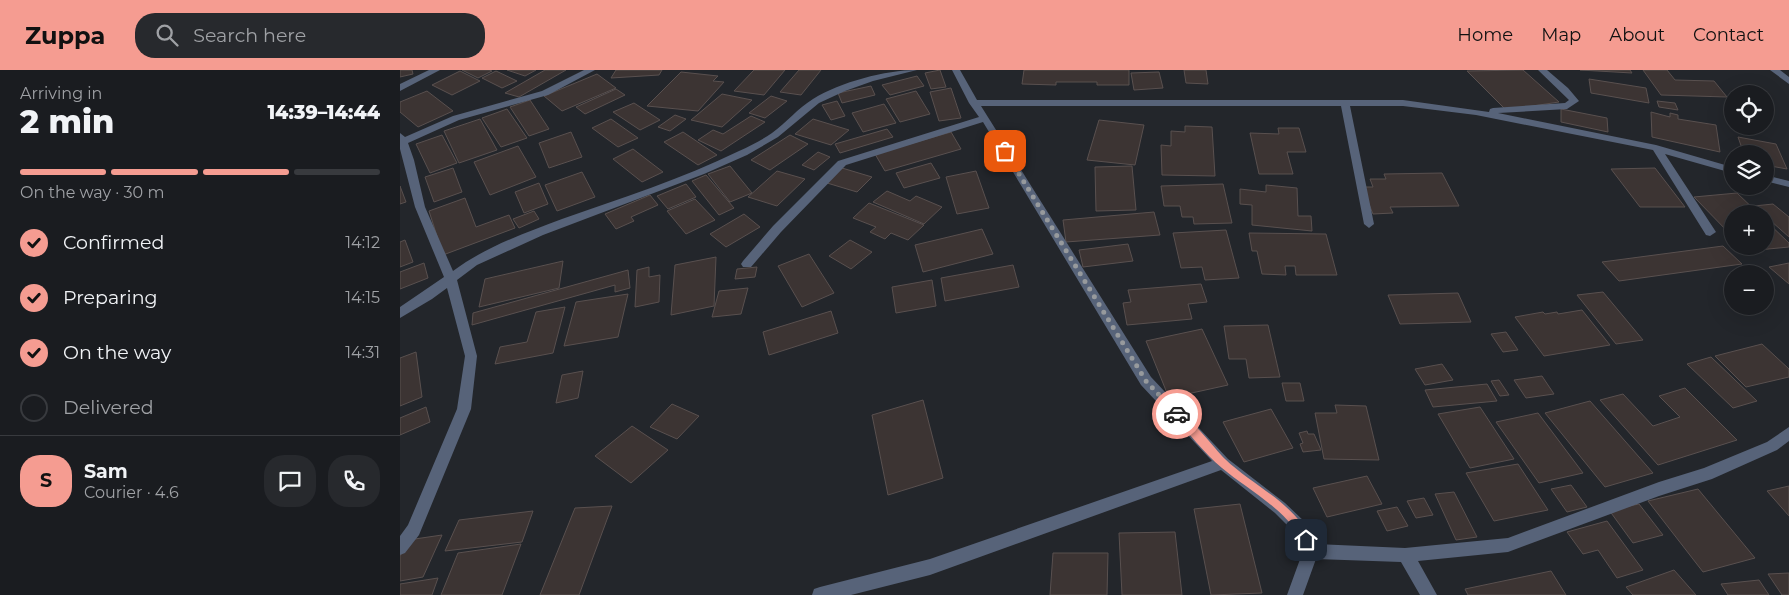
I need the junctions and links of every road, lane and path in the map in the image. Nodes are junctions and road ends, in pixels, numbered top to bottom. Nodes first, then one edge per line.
1 (436, 70) edge
2 (591, 70) edge
3 (913, 70) edge
4 (956, 70) edge
5 (1542, 70) edge
6 (1774, 70) edge
7 (874, 74) edge
8 (1789, 81) edge
9 (400, 88) edge
10 (974, 103) junction
11 (1345, 103) junction
12 (1476, 112) junction
13 (985, 118) junction
14 (401, 140) edge
15 (1656, 148) junction
16 (1724, 168) edge
17 (1774, 180) edge
18 (1789, 184) edge
19 (1369, 224) dead end
20 (1710, 232) dead end
21 (747, 264) dead end
22 (451, 279) junction
23 (400, 313) edge
24 (1789, 433) edge
25 (1223, 464) junction
26 (400, 548) edge
27 (1311, 551) junction
28 (1406, 555) junction
29 (820, 595) edge
30 (1295, 595) edge
31 (1429, 595) edge

1 - 9 street
2 - 14 street
3 - 7 street
4 - 10 street
5 - 12 street
6 - 8 street
7 - 22 street
10 - 11 street
10 - 13 street
11 - 12 street
11 - 19 street
12 - 15 street
13 - 21 street
13 - 25 street
14 - 22 street
15 - 16 street
15 - 20 street
17 - 18 street
22 - 23 street
22 - 26 street
24 - 28 street
25 - 27 street
25 - 29 street
27 - 28 street
27 - 30 street
28 - 31 street

